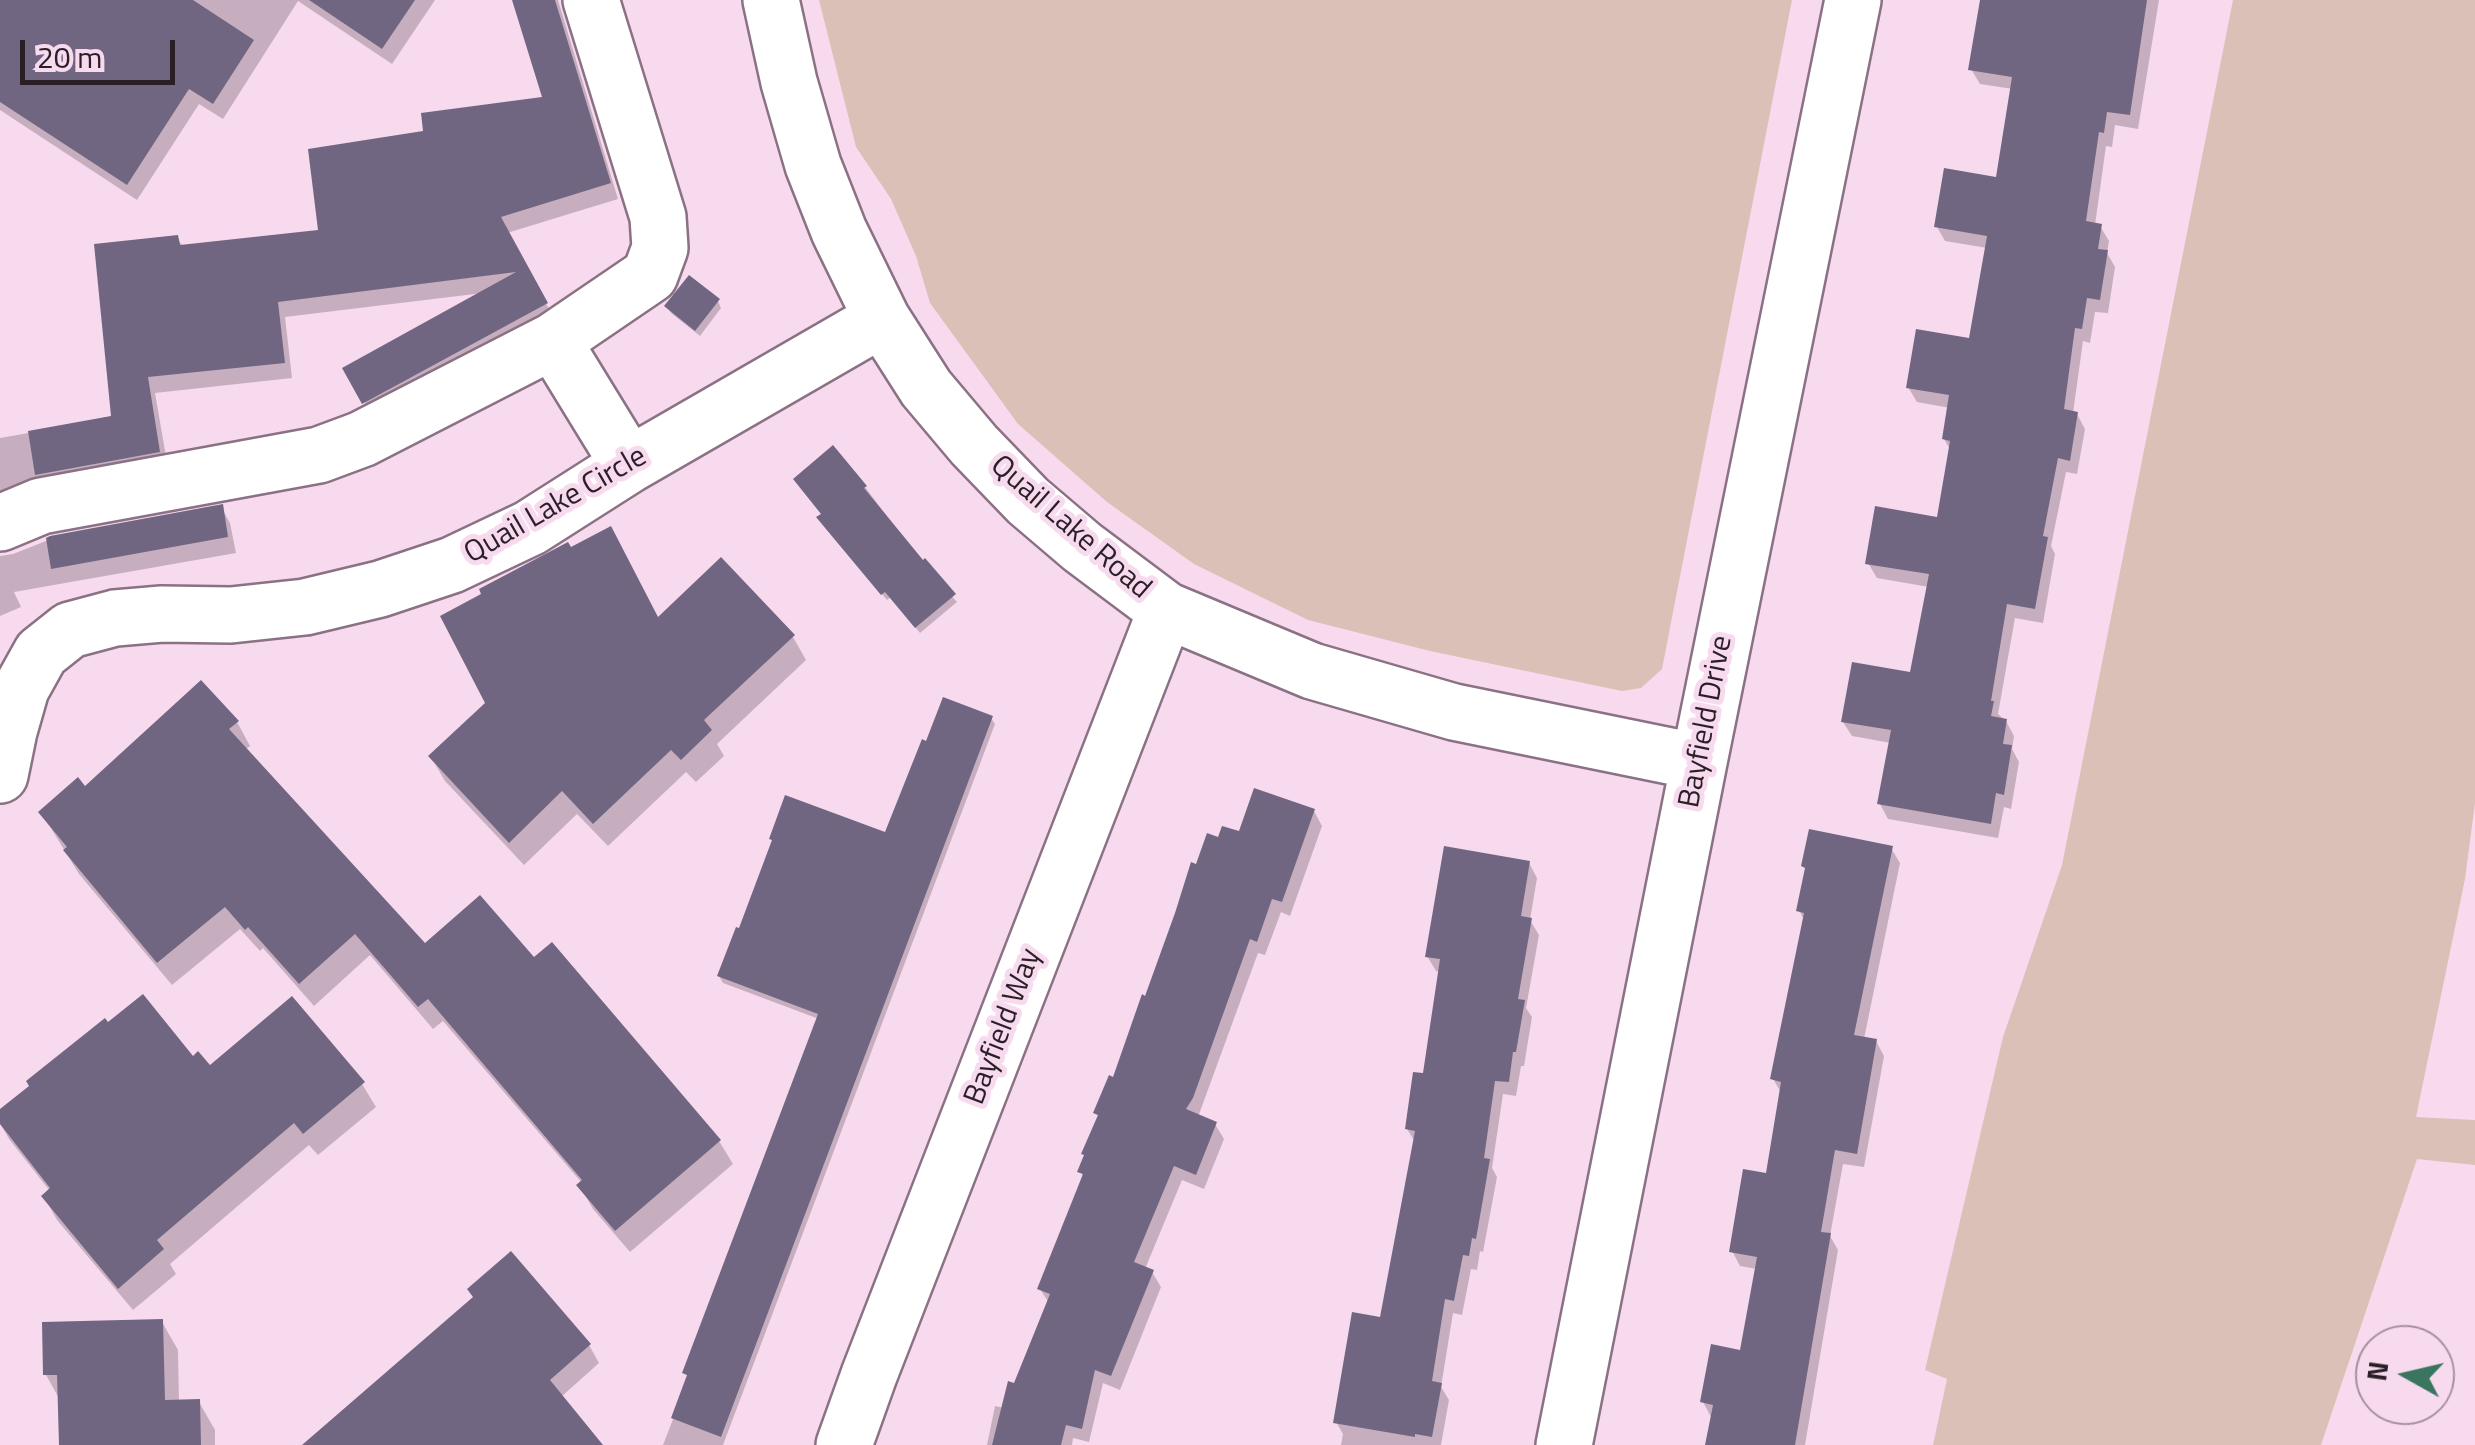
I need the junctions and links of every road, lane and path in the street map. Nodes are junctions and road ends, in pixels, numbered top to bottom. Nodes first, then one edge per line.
1 (591, 0) edge
2 (770, 0) edge
3 (1853, 0) edge
4 (882, 319) junction
5 (553, 341) junction
6 (629, 465) junction
7 (0, 522) edge
8 (1166, 610) junction
9 (1699, 762) junction
10 (0, 775) edge
11 (844, 1445) edge
12 (1564, 1445) edge

1 - 5 street
2 - 4 street, Quail Lake Road
3 - 9 street, Bayfield Drive
4 - 6 street, Quail Lake Circle
4 - 8 street, Quail Lake Road
5 - 6 street
5 - 7 street
6 - 10 street, Quail Lake Circle
8 - 9 street, Quail Lake Road
8 - 11 street, Bayfield Way
9 - 12 street, Bayfield Drive

